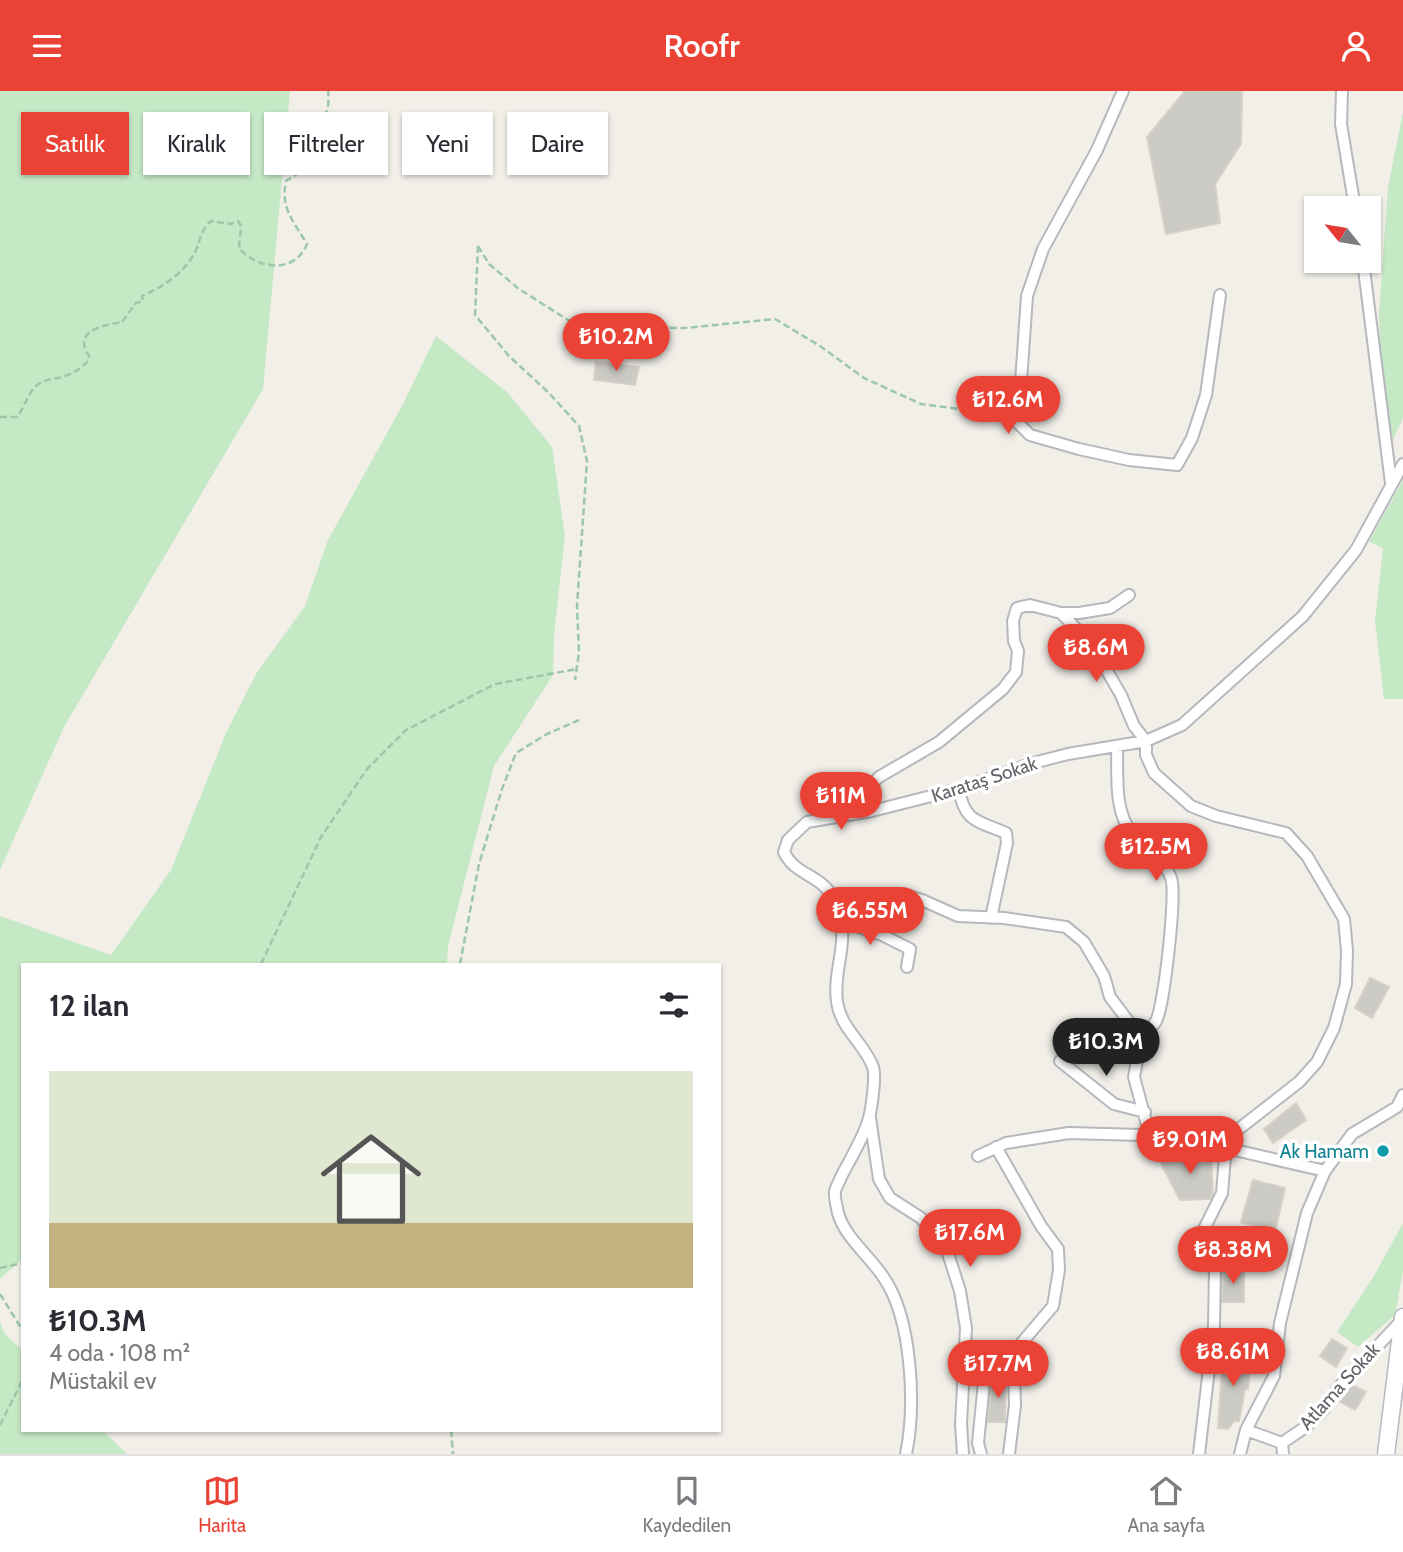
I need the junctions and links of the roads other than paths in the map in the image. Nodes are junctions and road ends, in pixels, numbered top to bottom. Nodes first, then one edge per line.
1 (1123, 91) edge
2 (1342, 91) edge
3 (1353, 196) edge
4 (1365, 273) edge
5 (1220, 295) dead end
6 (1403, 464) edge
7 (1391, 483) junction
8 (1129, 595) dead end
9 (1061, 613) junction
10 (1146, 741) junction
11 (1117, 746) junction
12 (959, 789) junction
13 (838, 817) junction
14 (991, 918) junction
15 (841, 921) junction
16 (876, 933) junction
17 (907, 967) dead end
18 (1138, 1041) junction
19 (1060, 1061) dead end
20 (1403, 1095) edge
21 (1145, 1112) junction
22 (870, 1116) junction
23 (1150, 1136) junction
24 (1226, 1145) junction
25 (996, 1147) junction
26 (978, 1156) dead end
27 (1325, 1171) junction
28 (1403, 1318) edge
29 (965, 1352) junction
30 (1246, 1430) junction
31 (1283, 1449) edge
32 (906, 1454) edge
33 (963, 1454) edge
34 (981, 1454) edge
35 (1009, 1454) edge
36 (1199, 1454) edge
37 (1240, 1454) edge
38 (1386, 1454) edge

1 - 5 street
2 - 3 street
4 - 7 street
6 - 7 street, Karataş Sokak
7 - 10 street, Karataş Sokak
8 - 9 street
9 - 10 street
9 - 13 street
10 - 11 street, Karataş Sokak
10 - 24 street
11 - 12 street, Karataş Sokak
11 - 18 street
12 - 13 street, Karataş Sokak
12 - 14 street
13 - 15 street, Karataş Sokak
14 - 16 street
14 - 18 street
15 - 16 street
15 - 22 street, Karataş Sokak
16 - 17 street
18 - 21 street
19 - 21 street
20 - 27 street
21 - 23 street
22 - 29 street
22 - 32 street, Karataş Sokak
23 - 24 street
23 - 25 street
24 - 27 street
24 - 36 street
25 - 26 street
25 - 35 street
27 - 30 street
28 - 31 street, Atlama Sokak
28 - 38 main road
29 - 33 street
29 - 34 street
30 - 31 street
30 - 37 street

